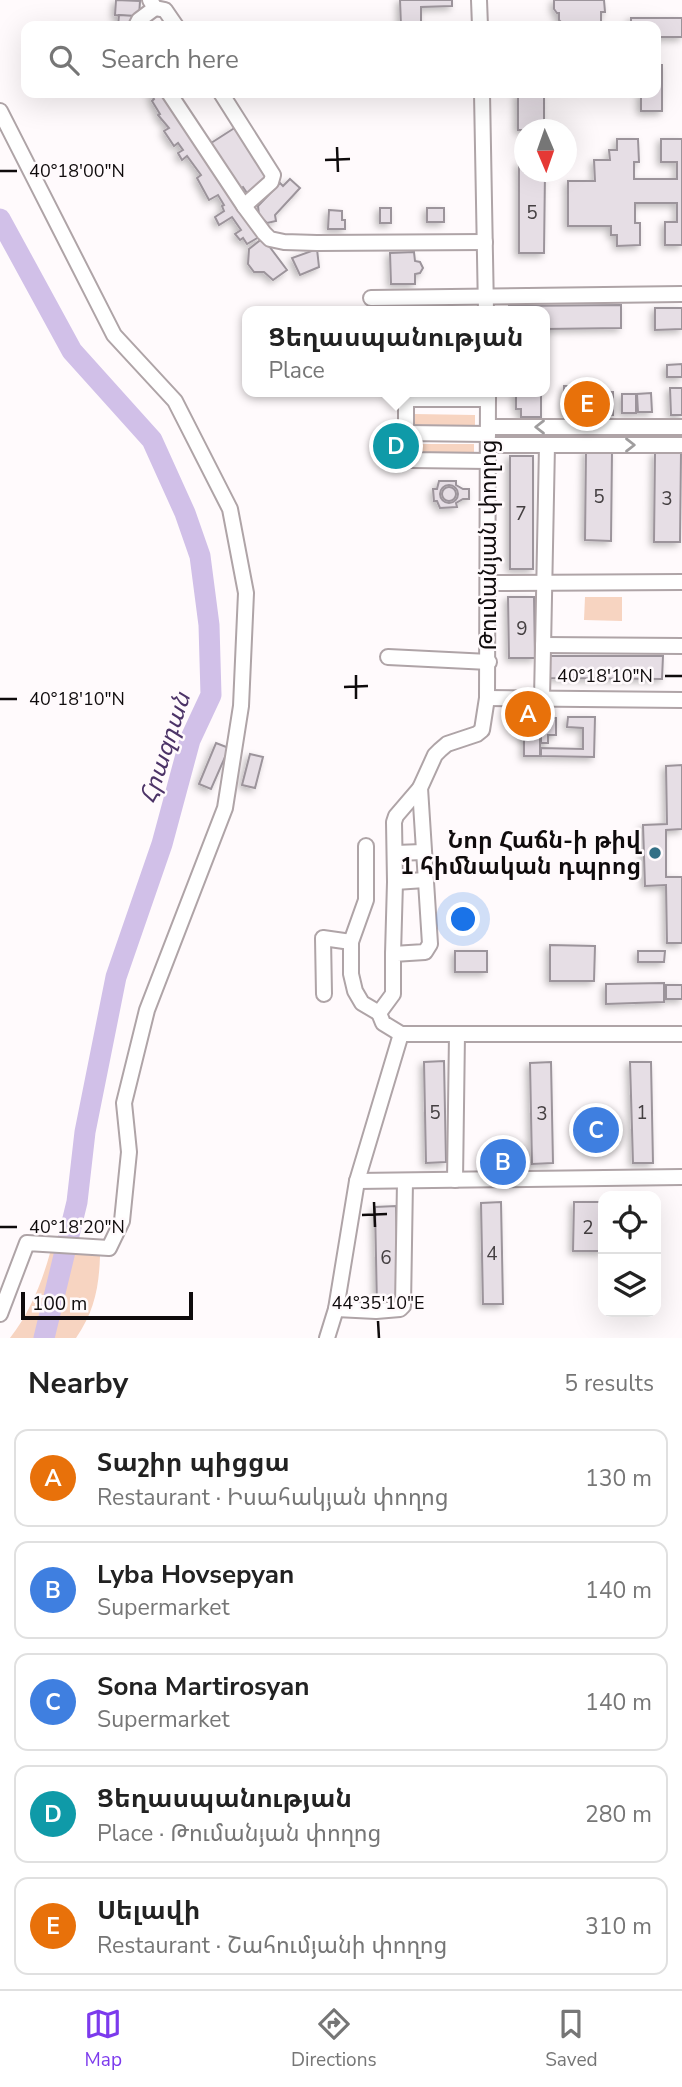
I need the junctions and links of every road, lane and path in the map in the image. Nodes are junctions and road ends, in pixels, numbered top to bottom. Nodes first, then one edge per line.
1 (480, 0) edge
2 (152, 4) edge
3 (138, 21) edge
4 (173, 21) edge
5 (480, 21) edge
6 (172, 98) edge
7 (224, 98) edge
8 (482, 98) edge
9 (0, 110) edge
10 (244, 206) junction
11 (485, 243) junction
12 (682, 294) edge
13 (371, 298) dead end
14 (486, 304) edge
15 (448, 397) edge
16 (488, 397) edge
17 (682, 428) edge
18 (406, 433) junction
19 (488, 435) junction
20 (682, 445) edge
21 (547, 446) junction
22 (488, 461) junction
23 (544, 582) junction
24 (682, 582) edge
25 (489, 583) junction
26 (543, 645) junction
27 (682, 646) edge
28 (388, 657) dead end
29 (489, 662) junction
30 (487, 698) junction
31 (542, 699) junction
32 (682, 700) edge
33 (420, 788) junction
34 (366, 846) dead end
35 (423, 852) junction
36 (395, 853) junction
37 (425, 880) junction
38 (395, 882) junction
39 (351, 942) junction
40 (393, 954) junction
41 (324, 994) dead end
42 (379, 1013) junction
43 (401, 1034) junction
44 (457, 1034) junction
45 (682, 1034) edge
46 (682, 1177) edge
47 (455, 1180) junction
48 (357, 1181) junction
49 (405, 1181) junction
50 (335, 1309) junction
51 (0, 1314) edge
52 (327, 1338) edge

1 - 5 street
2 - 3 street
2 - 4 street
6 - 10 street
7 - 10 street
8 - 11 street
9 - 51 street
10 - 11 street
11 - 14 street
12 - 14 street
13 - 14 street
15 - 18 street
16 - 19 street, Թումանյան փողոց
17 -> 19 street
18 - 19 street
18 - 22 street
19 - 21 street
19 - 22 street, Թումանյան փողոց
21 -> 20 street
21 - 23 street
22 - 25 street, Թումանյան փողոց
23 - 24 street
23 - 25 street
23 - 26 street
25 - 29 street, Թումանյան փողոց
26 - 27 street
26 - 31 street
28 - 29 street
29 - 30 street, Թումանյան փողոց
30 - 31 street
30 - 33 street, Թումանյան փողոց
31 - 32 street
33 - 35 street
33 - 36 street
34 - 39 street
35 - 36 street
35 - 37 street
36 - 38 street
37 - 38 street
37 - 40 street
38 - 40 street
39 - 41 street
39 - 42 street
40 - 42 street
42 - 43 street
43 - 44 street
43 - 48 street
44 - 45 street
44 - 47 street
46 - 47 street
47 - 49 street
48 - 49 street
48 - 50 street
49 - 50 street
50 - 52 street

